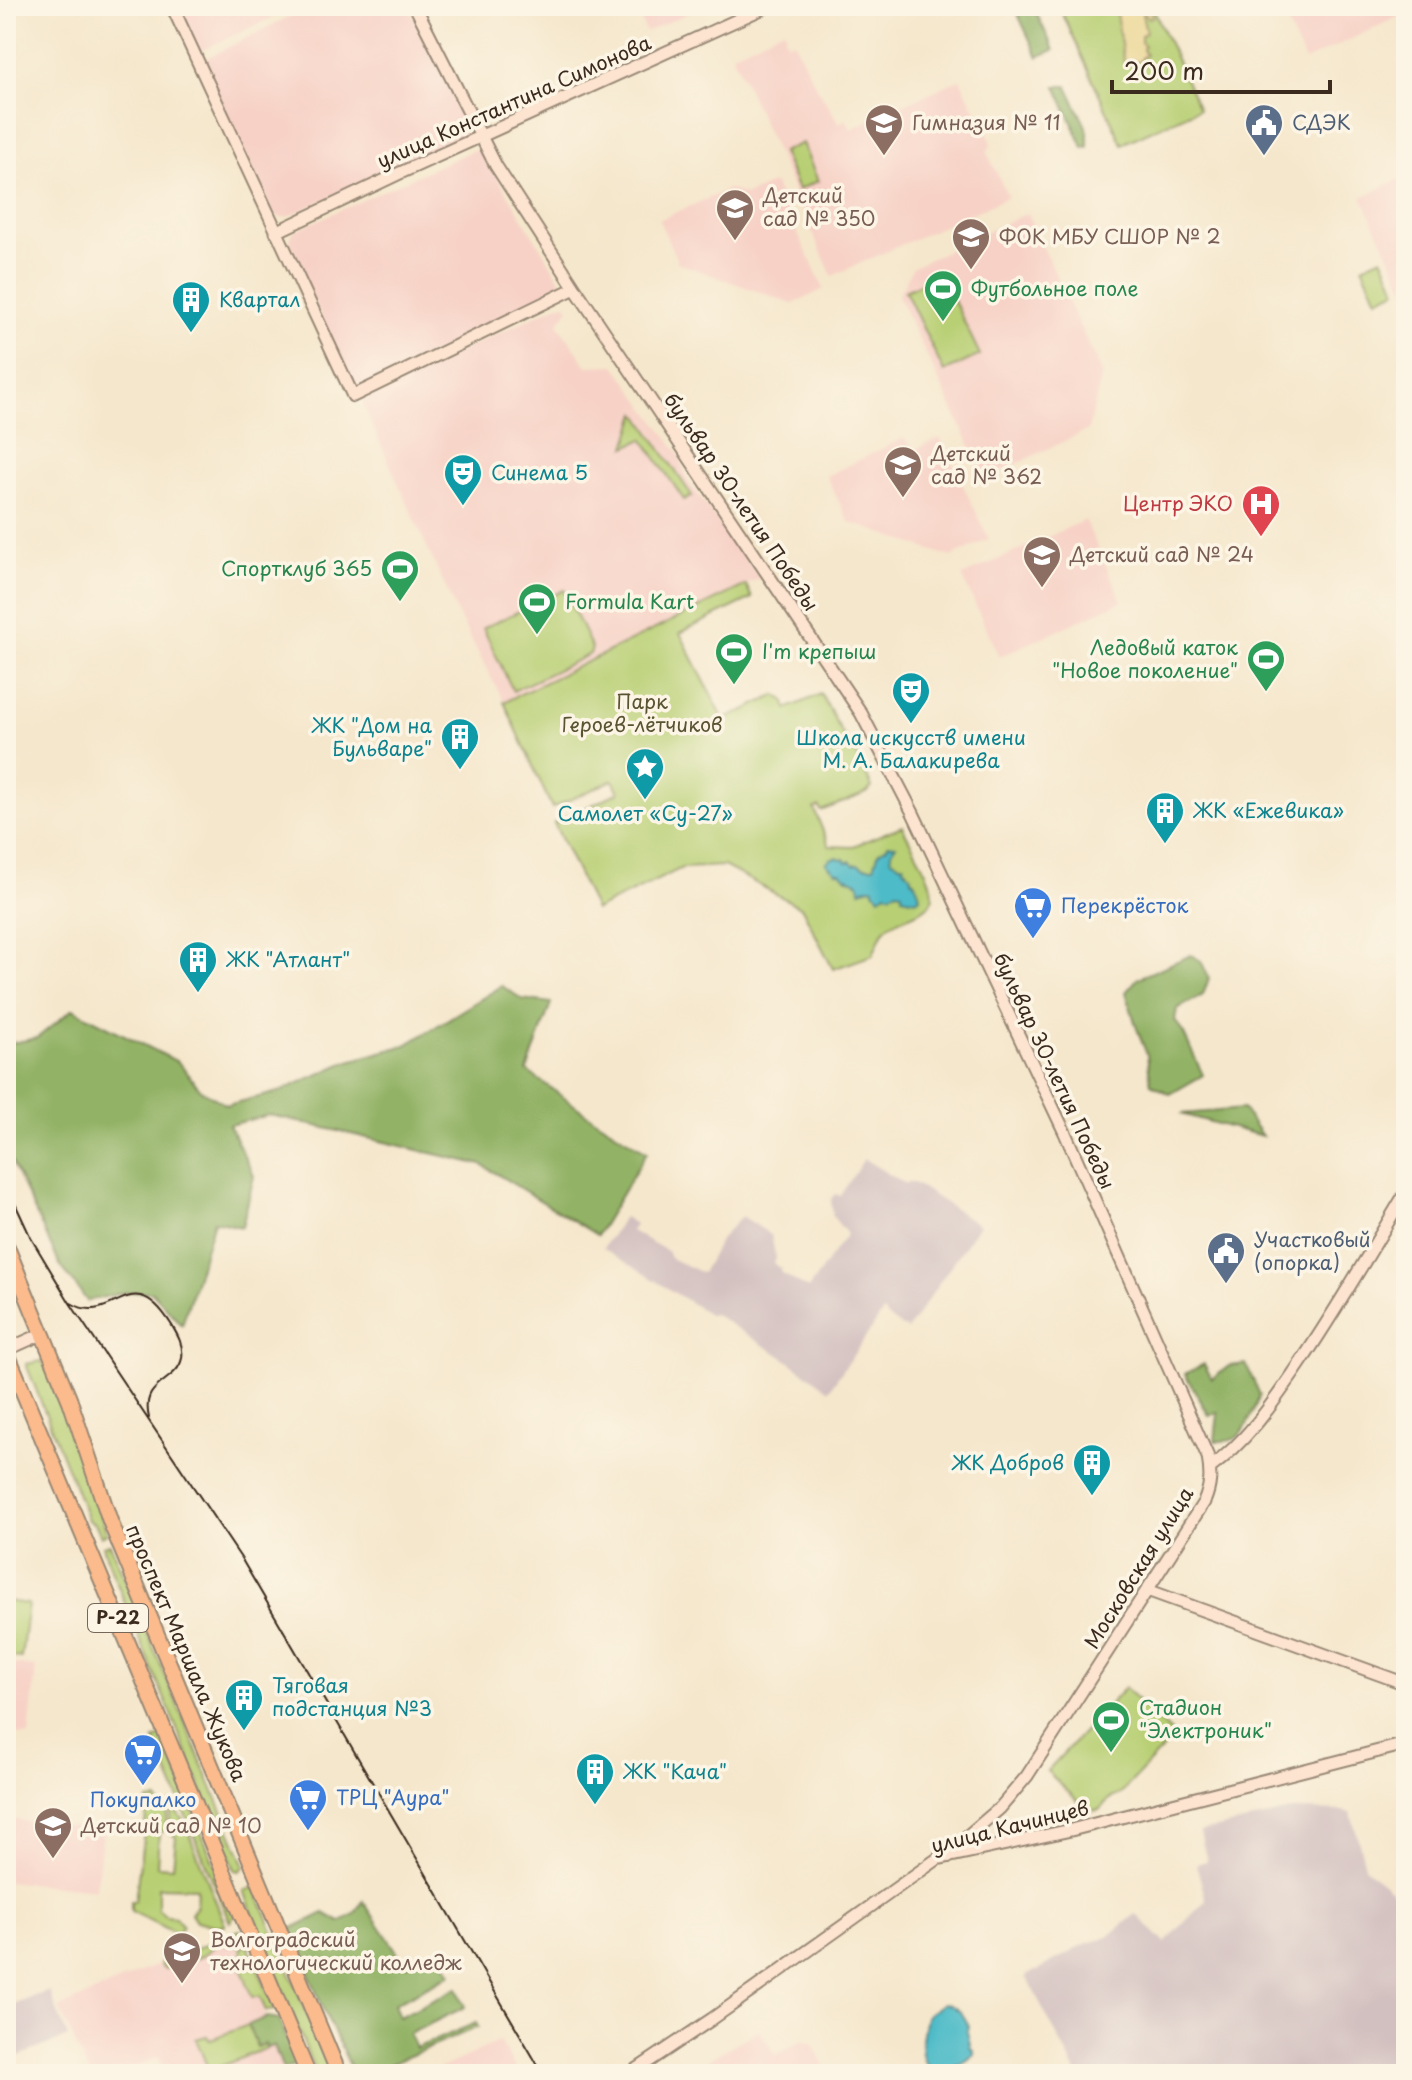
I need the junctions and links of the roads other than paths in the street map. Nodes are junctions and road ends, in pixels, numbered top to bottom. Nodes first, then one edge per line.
1 (172, 6) edge
2 (415, 6) edge
3 (768, 6) edge
4 (482, 137) junction
5 (276, 232) junction
6 (575, 288) junction
7 (1404, 1195) edge
8 (6, 1245) edge
9 (42, 1334) junction
10 (6, 1350) edge
11 (1210, 1468) junction
12 (1147, 1590) junction
13 (1406, 1684) edge
14 (1406, 1744) edge
15 (934, 1860) junction
16 (257, 1875) junction
17 (230, 1886) junction
18 (308, 2074) edge
19 (339, 2074) edge
20 (630, 2074) edge

1 - 5 main road
2 - 4 main road, бульвар 30-летия Победы
3 - 4 main road, улица Константина Симонова
4 - 5 main road, улица Константина Симонова
4 - 6 main road, бульвар 30-летия Победы
5 - 6 main road
6 - 11 main road, бульвар 30-летия Победы
7 - 11 main road, Московская улица
8 - 9 highway, проспект Маршала Жукова / Р-22
9 - 10 main road
9 - 16 highway, проспект Маршала Жукова / Р-22
10 - 17 highway, Р-22
11 - 12 main road, Московская улица
12 - 13 main road
12 - 15 main road, Московская улица
14 - 15 main road, улица Качинцев
15 - 20 main road, улица Качинцев
16 - 17 highway
16 - 19 highway, проспект Маршала Жукова / Р-22
17 - 18 highway, Р-22

